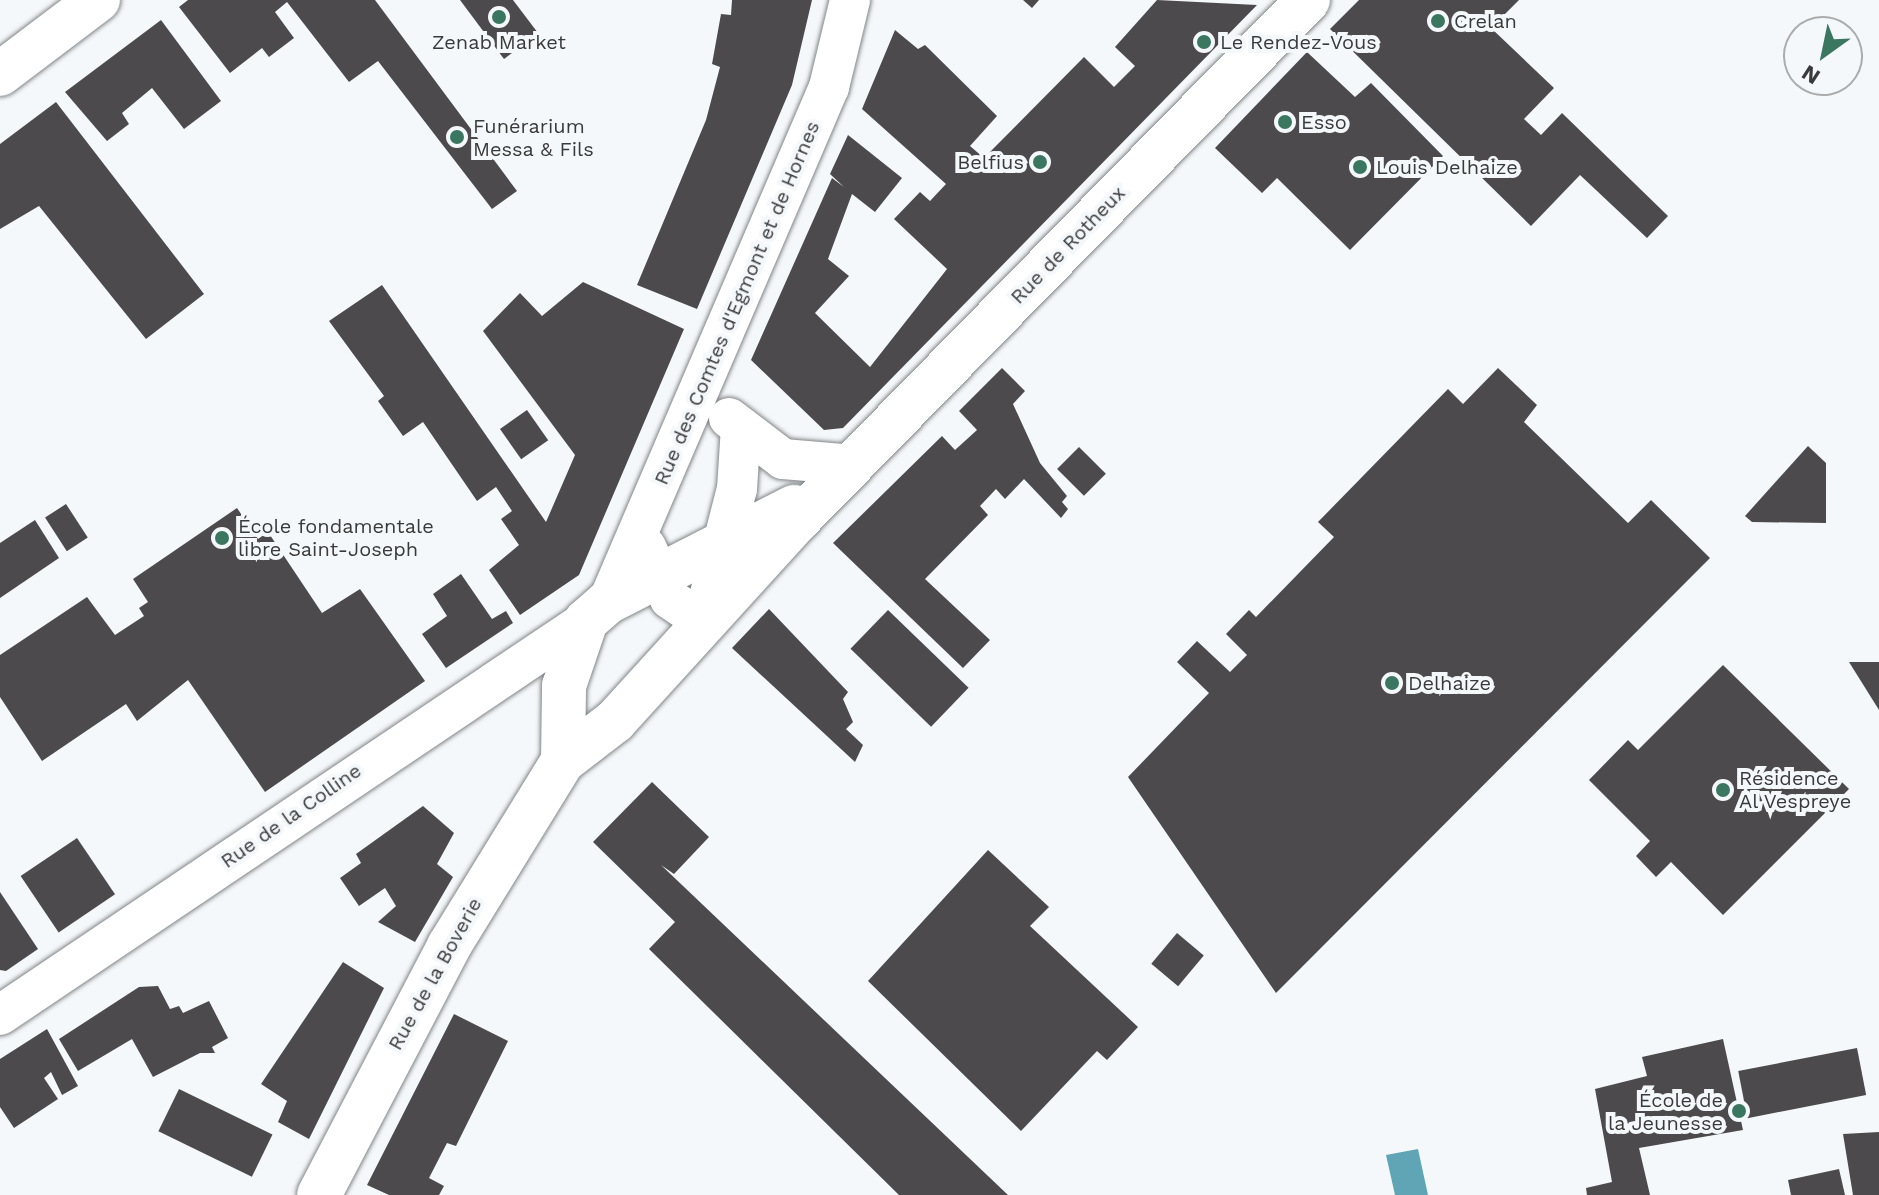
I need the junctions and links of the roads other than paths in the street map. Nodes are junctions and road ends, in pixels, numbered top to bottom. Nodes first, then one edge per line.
1 (98, 0) edge
2 (850, 0) edge
3 (1308, 0) edge
4 (0, 74) edge
5 (684, 423) junction
6 (741, 427) junction
7 (841, 477) junction
8 (642, 528) junction
9 (723, 544) junction
10 (657, 578) junction
11 (597, 611) junction
12 (703, 621) junction
13 (563, 761) junction
14 (0, 1015) edge
15 (319, 1195) edge

1 - 4 street
2 - 5 street, Rue des Comtes d'Egmont et de Hornes
3 - 7 street, Rue de Rotheux
5 - 6 street
5 - 8 street, Rue des Comtes d'Egmont et de Hornes
6 - 7 street
6 - 9 street
7 - 9 street
7 - 12 street
8 - 10 street
8 - 11 street, Rue des Comtes d'Egmont et de Hornes
9 - 10 street
9 - 12 street
10 - 11 street
10 - 12 street
11 - 13 street, Rue des Comtes d'Egmont et de Hornes
11 - 14 street, Rue de la Colline
12 - 13 street
13 - 15 street, Rue de la Boverie

